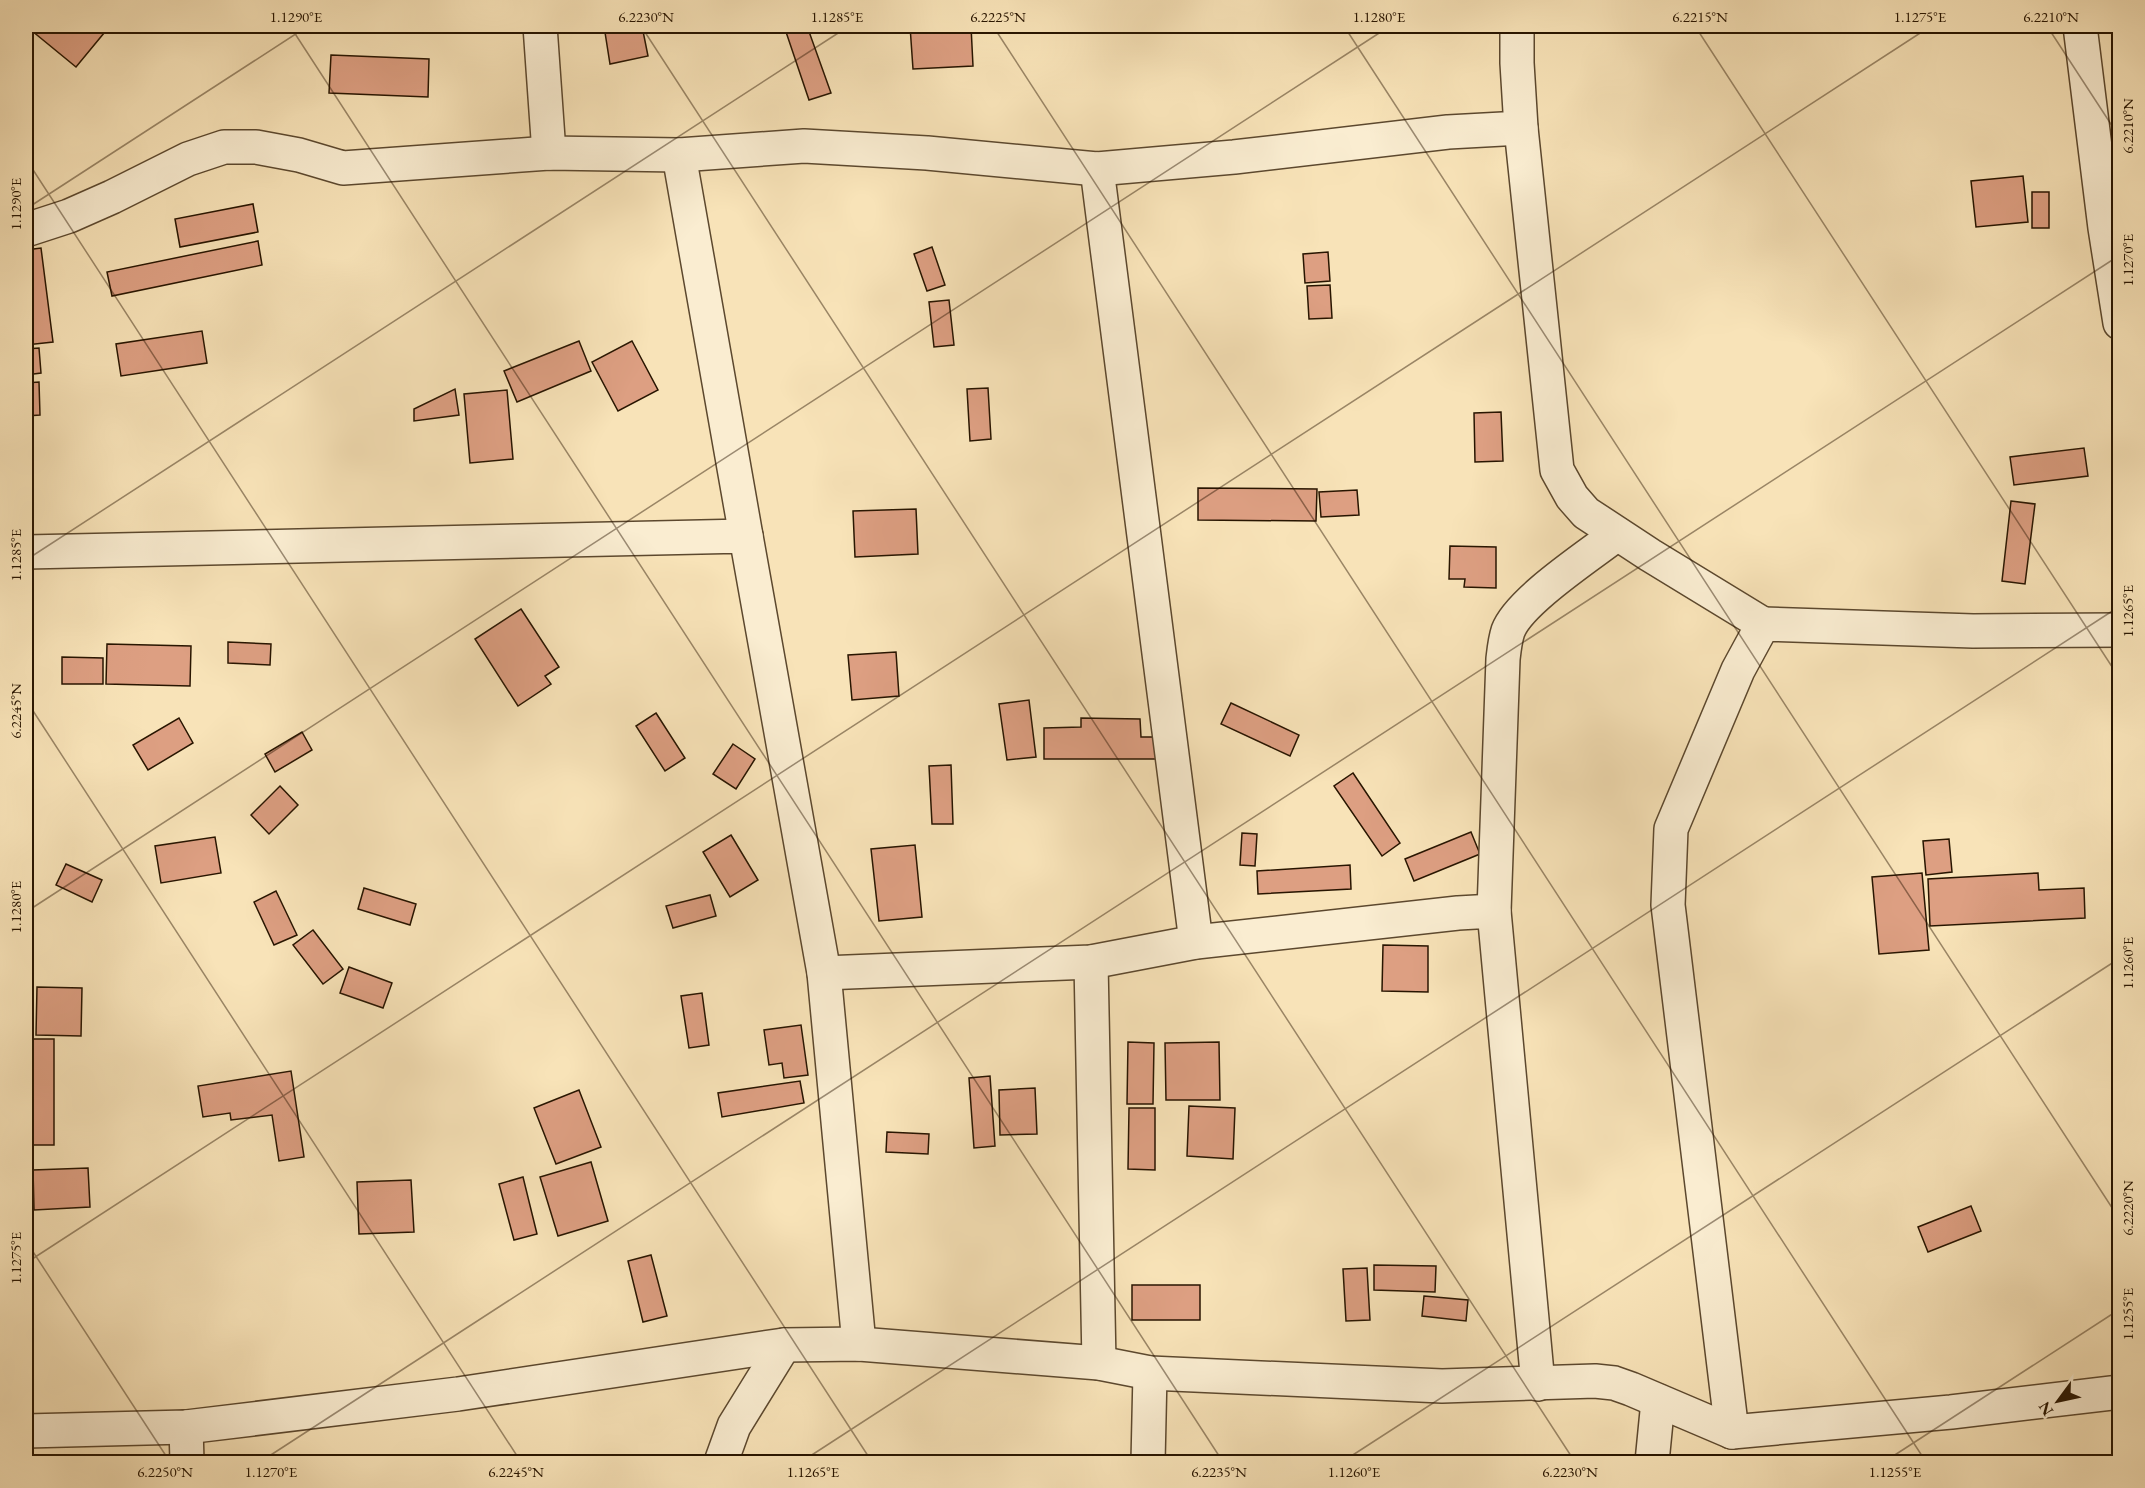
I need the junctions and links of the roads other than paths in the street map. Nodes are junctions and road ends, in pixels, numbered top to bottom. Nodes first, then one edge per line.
1 (540, 26) edge
2 (1517, 26) edge
3 (2080, 26) edge
4 (1521, 128) junction
5 (549, 153) junction
6 (679, 155) junction
7 (1097, 169) junction
8 (2112, 229) edge
9 (26, 230) edge
10 (2120, 323) edge
11 (1617, 534) junction
12 (746, 536) junction
13 (26, 552) edge
14 (1763, 624) junction
15 (2120, 630) edge
16 (1494, 911) junction
17 (1196, 942) junction
18 (1091, 962) junction
19 (824, 973) junction
20 (860, 1344) junction
21 (784, 1345) junction
22 (1099, 1363) junction
23 (1150, 1373) junction
24 (1538, 1384) junction
25 (2120, 1392) edge
26 (1658, 1401) junction
27 (186, 1427) junction
28 (26, 1431) edge
29 (1732, 1432) junction
30 (187, 1462) edge
31 (721, 1462) edge
32 (1148, 1462) edge
33 (1652, 1462) edge

1 - 5 street
2 - 4 street
3 - 8 street
4 - 7 street
4 - 11 street
5 - 6 street
5 - 9 street
6 - 7 street
6 - 12 street
7 - 17 street
8 - 10 street
11 - 14 street
11 - 16 street
12 - 13 street
12 - 19 street
14 - 15 street
14 - 29 street
16 - 17 street
16 - 24 street
17 - 18 street
18 - 19 street
18 - 22 street
19 - 20 street
20 - 21 street
20 - 22 street
21 - 27 street
21 - 31 street
22 - 23 street
23 - 24 street
23 - 32 street
24 - 26 street
25 - 29 street
26 - 29 street
26 - 33 street
27 - 28 street
27 - 30 street

